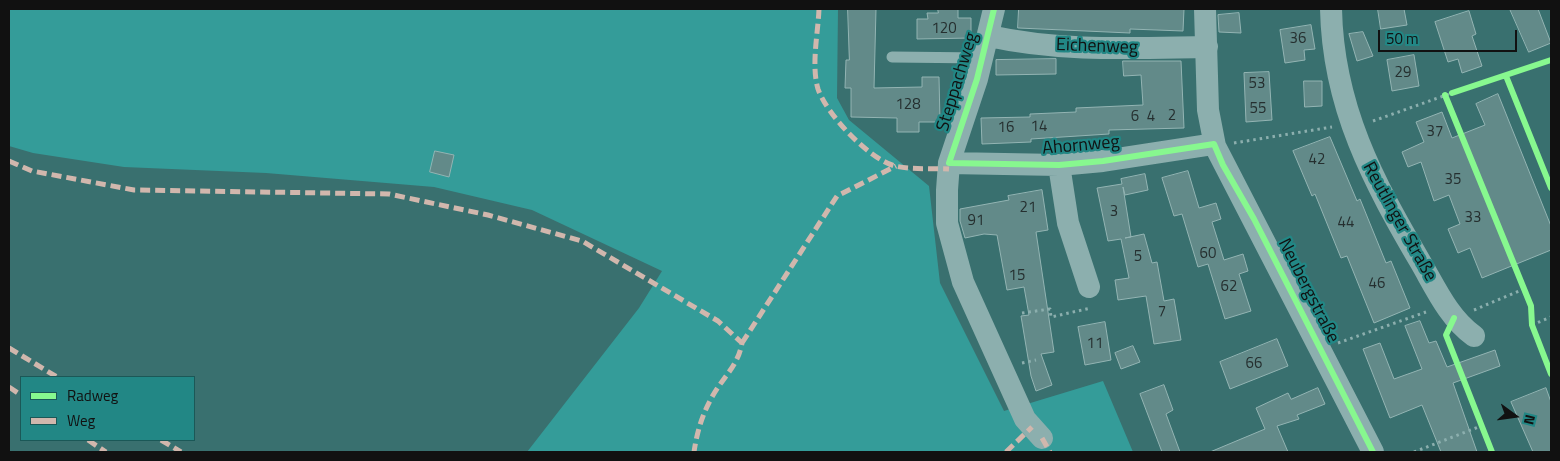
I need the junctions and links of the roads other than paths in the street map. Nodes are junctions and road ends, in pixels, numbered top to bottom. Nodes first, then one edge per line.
1 (994, 9) edge
2 (1205, 9) edge
3 (1331, 9) edge
4 (989, 36) junction
5 (1207, 47) junction
6 (892, 57) dead end
7 (983, 58) junction
8 (1214, 145) junction
9 (949, 163) junction
10 (1059, 165) junction
11 (1091, 297) road end
12 (1474, 336) dead end
13 (1042, 438) dead end
14 (1373, 452) edge

1 - 4 street, Steppachweg
2 - 5 street, Neubergstraße
3 - 12 street, Reutlinger Straße
4 - 5 street, Eichenweg
4 - 7 street, Steppachweg
5 - 8 street, Neubergstraße
6 - 7 lane, Steppachweg
7 - 9 street, Steppachweg
8 - 10 street, Ahornweg
8 - 14 street, Neubergstraße
9 - 10 street, Ahornweg
9 - 13 street, Steppachweg
10 - 11 street, Ahornweg

